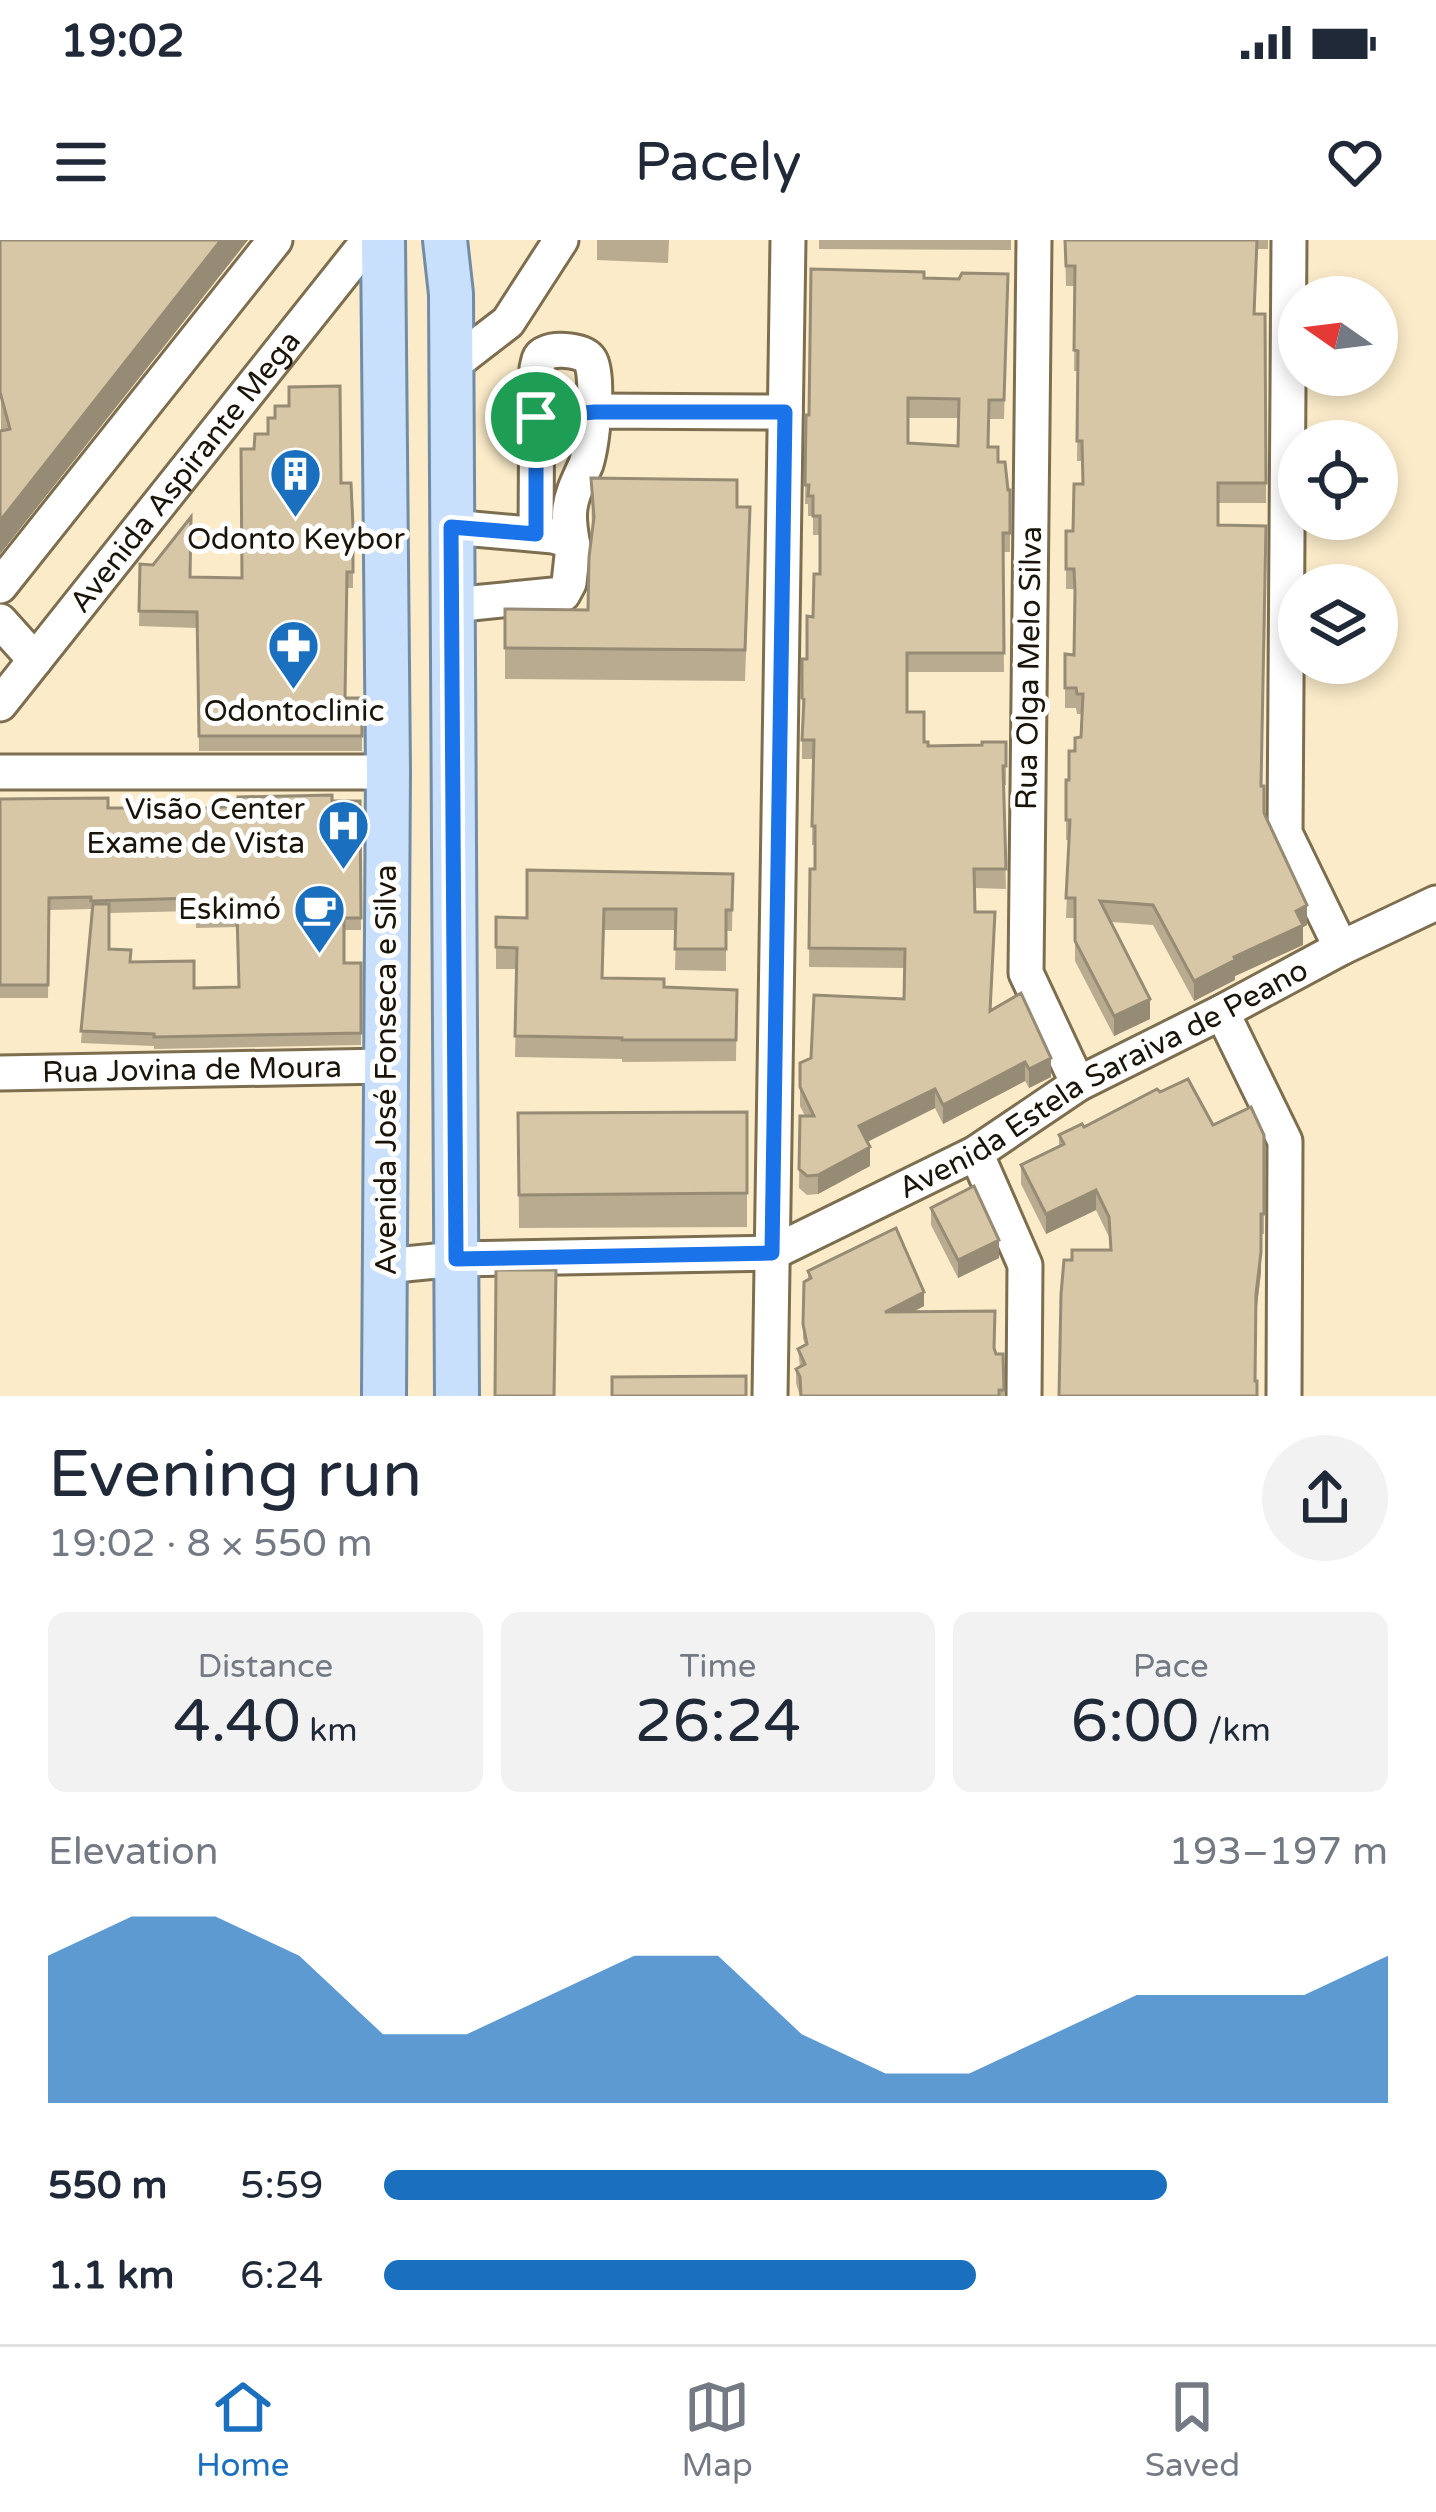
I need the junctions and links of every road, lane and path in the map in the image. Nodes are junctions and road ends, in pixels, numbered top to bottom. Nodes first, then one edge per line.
1 (274, 240) edge
2 (369, 240) edge
3 (383, 240) edge
4 (445, 240) edge
5 (561, 240) edge
6 (788, 240) edge
7 (1034, 240) edge
8 (1288, 240) edge
9 (451, 366) junction
10 (595, 412) junction
11 (785, 412) junction
12 (536, 417) junction
13 (451, 527) junction
14 (536, 534) junction
15 (572, 546) junction
16 (0, 586) edge
17 (452, 605) junction
18 (386, 608) junction
19 (0, 621) edge
20 (35, 660) junction
21 (0, 704) edge
22 (0, 772) edge
23 (388, 772) junction
24 (1436, 903) edge
25 (1341, 948) junction
26 (1222, 1012) junction
27 (386, 1066) junction
28 (0, 1073) edge
29 (1078, 1084) junction
30 (976, 1153) junction
31 (772, 1253) junction
32 (456, 1259) junction
33 (385, 1265) junction
34 (384, 1396) edge
35 (457, 1396) edge
36 (770, 1396) edge
37 (1024, 1396) edge
38 (1284, 1396) edge

1 - 16 street
2 - 20 street, Avenida Aspirante Mega
3 - 18 main road, Avenida José Fonseca e Silva
4 - 9 main road
5 - 9 street
6 - 11 street
7 - 29 street, Rua Olga Melo Silva
8 - 25 street
9 - 13 main road
10 - 11 street
10 - 12 street
10 - 12 street
10 - 15 street
11 - 31 street
12 - 14 street
13 - 14 street
13 - 17 main road
14 - 15 street
15 - 17 street
17 - 18 main road
17 - 32 main road
18 - 23 main road, Avenida José Fonseca e Silva
19 - 20 street
20 - 21 street, Avenida Aspirante Mega
22 - 23 street
23 - 27 main road, Avenida José Fonseca e Silva
24 - 25 street, Avenida Estela Saraiva de Peano
25 - 26 street, Avenida Estela Saraiva de Peano
26 - 29 street, Avenida Estela Saraiva de Peano
26 - 38 street
27 - 28 street, Rua Jovina de Moura
27 - 33 main road, Avenida José Fonseca e Silva
29 - 30 street, Avenida Estela Saraiva de Peano
30 - 31 street, Avenida Estela Saraiva de Peano
30 - 37 street
31 - 32 street
31 - 36 street
32 - 33 street
32 - 35 main road
33 - 34 main road, Avenida José Fonseca e Silva

